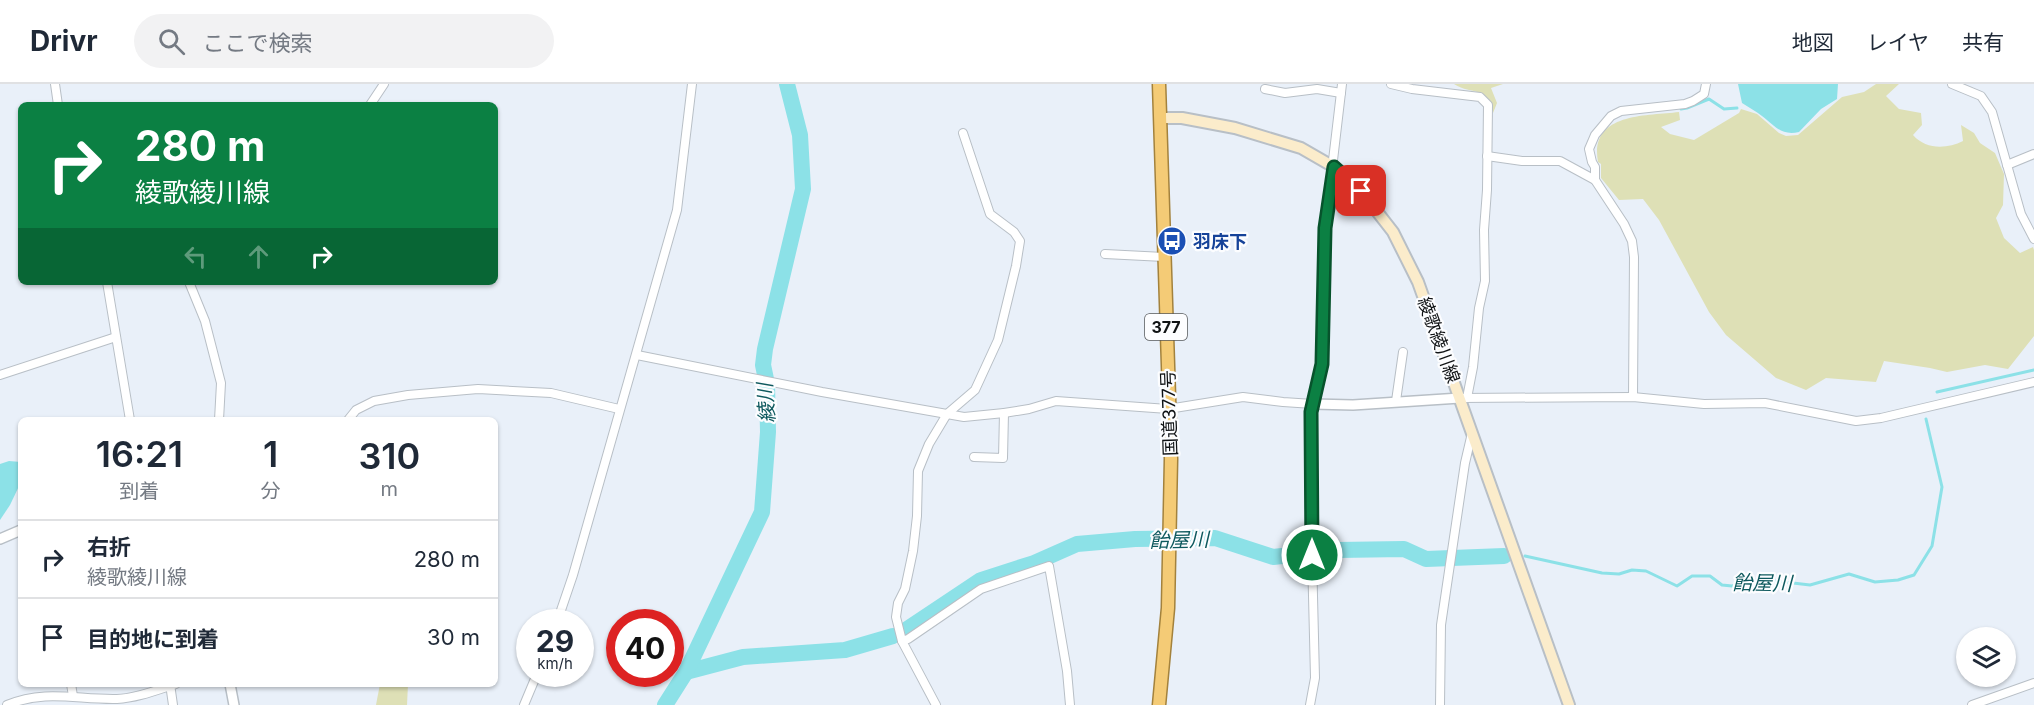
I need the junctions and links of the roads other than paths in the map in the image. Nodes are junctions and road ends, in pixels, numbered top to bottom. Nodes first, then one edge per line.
1 (55, 84) edge
2 (384, 84) edge
3 (692, 84) edge
4 (1159, 84) edge
5 (1391, 84) edge
6 (1706, 84) edge
7 (1952, 84) edge
8 (1342, 88) edge
9 (1265, 89) dead end
10 (58, 102) edge
11 (372, 102) edge
12 (1161, 118) junction
13 (963, 133) dead end
14 (2034, 154) edge
15 (1487, 156) junction
16 (2007, 165) junction
17 (1334, 167) junction
18 (1595, 180) junction
19 (2034, 239) edge
20 (1105, 254) dead end
21 (1164, 258) junction
22 (107, 285) edge
23 (190, 285) edge
24 (116, 337) junction
25 (1403, 352) dead end
26 (637, 355) junction
27 (0, 375) edge
28 (2034, 382) edge
29 (1633, 397) junction
30 (1464, 398) junction
31 (1396, 401) junction
32 (1313, 404) junction
33 (620, 409) junction
34 (1168, 409) junction
35 (1004, 413) junction
36 (947, 414) junction
37 (129, 417) edge
38 (219, 417) edge
39 (350, 417) edge
40 (1472, 430) junction
41 (974, 458) dead end
42 (18, 531) edge
43 (0, 539) edge
44 (561, 609) edge
45 (902, 641) junction
46 (2034, 683) edge
47 (72, 687) edge
48 (166, 687) edge
49 (172, 687) edge
50 (231, 687) edge
51 (532, 687) edge
52 (74, 696) junction
53 (91, 702) edge
54 (7, 705) edge
55 (173, 705) edge
56 (234, 705) edge
57 (524, 705) edge
58 (936, 705) edge
59 (1070, 705) edge
60 (1159, 705) edge
61 (1310, 705) edge
62 (1440, 705) edge
63 (1569, 705) edge
64 (1972, 705) edge

1 - 10 street
2 - 11 street
3 - 26 street
4 - 12 highway, 国道377号 / 377
5 - 15 street
6 - 18 street
7 - 16 street
8 - 9 street
8 - 17 street
12 - 17 main road, 綾歌綾川線
12 - 21 highway, 国道377号 / 377
13 - 36 street
14 - 16 street
15 - 18 street
15 - 30 street
16 - 19 street
17 - 30 main road, 綾歌綾川線
17 - 32 street
18 - 29 street
20 - 21 street
21 - 34 highway, 国道377号 / 377
22 - 24 street
23 - 38 street
24 - 27 street
24 - 37 street
25 - 31 street
26 - 33 street
26 - 36 street
28 - 29 street
29 - 30 street
30 - 31 street
30 - 40 main road, 綾歌綾川線
31 - 32 street
32 - 34 street
32 - 61 street
33 - 39 street
33 - 44 street
34 - 35 street
34 - 60 highway, 国道377号 / 377
35 - 36 street
35 - 41 street
36 - 45 street
40 - 62 street
40 - 63 main road, 綾歌綾川線
42 - 43 street
45 - 58 street
45 - 59 street
46 - 64 street
47 - 52 street
48 - 53 street
49 - 55 street
50 - 56 street
51 - 57 street
52 - 53 street
52 - 54 street

